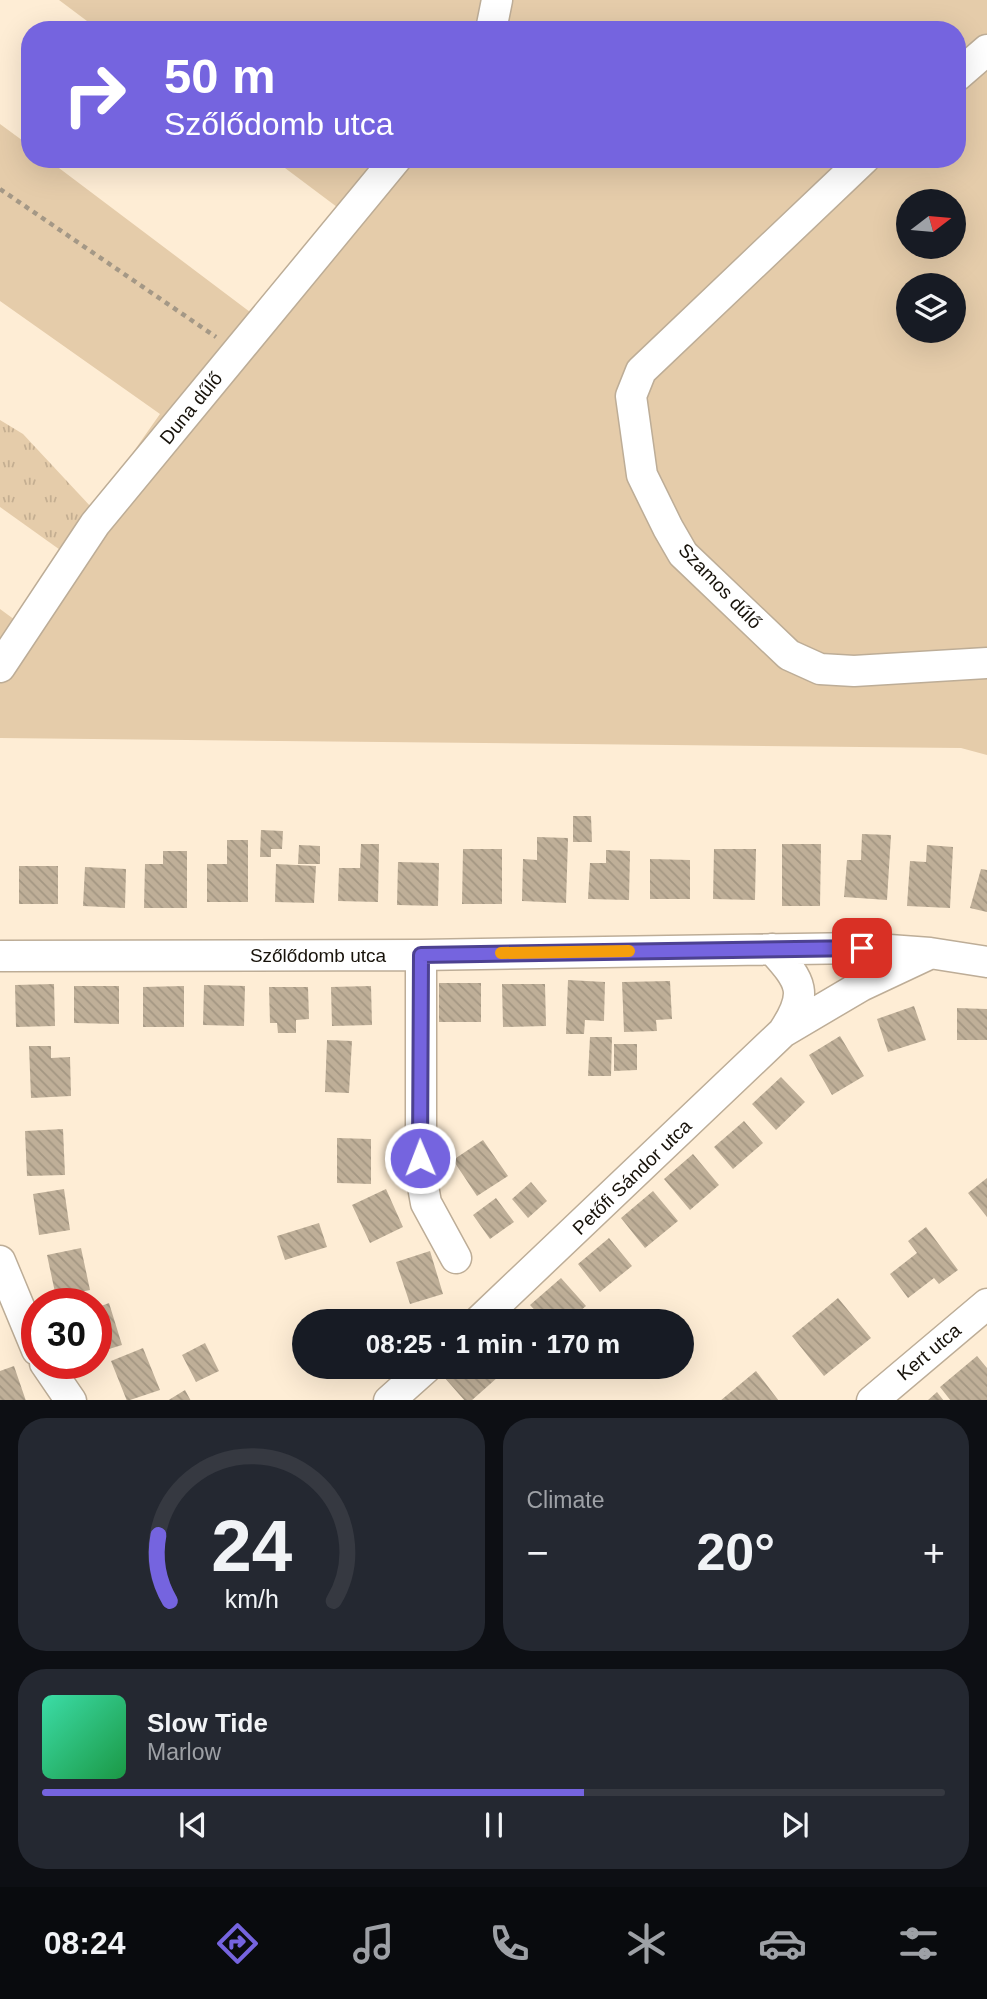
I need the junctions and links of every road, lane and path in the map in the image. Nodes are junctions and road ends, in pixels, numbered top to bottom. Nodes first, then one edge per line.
1 (497, 0) edge
2 (493, 21) edge
3 (987, 50) edge
4 (966, 68) edge
5 (389, 168) edge
6 (854, 168) edge
7 (0, 189) edge
8 (237, 352) junction
9 (987, 663) edge
10 (0, 667) edge
11 (772, 949) junction
12 (930, 953) junction
13 (421, 955) junction
14 (0, 956) edge
15 (987, 962) edge
16 (783, 1032) junction
17 (456, 1258) dead end
18 (2, 1273) edge
19 (987, 1304) edge
20 (493, 1309) edge
21 (21, 1315) edge
22 (56, 1379) edge
23 (414, 1379) edge
24 (70, 1400) edge
25 (390, 1400) edge
26 (873, 1400) edge

1 - 2 street
3 - 4 street
5 - 8 street, Duna dűlő
6 - 9 street, Szamos dűlő
7 - 8 path
8 - 10 street, Duna dűlő
11 - 12 street, Szőlődomb utca
11 - 13 street, Szőlődomb utca
11 - 16 street, Petőfi Sándor utca
12 - 15 street, Szőlődomb utca
12 - 16 street, Petőfi Sándor utca
13 - 14 street, Szőlődomb utca
13 - 17 street
16 - 20 street, Petőfi Sándor utca
18 - 21 street
19 - 26 street, Kert utca
22 - 24 street
23 - 25 street

